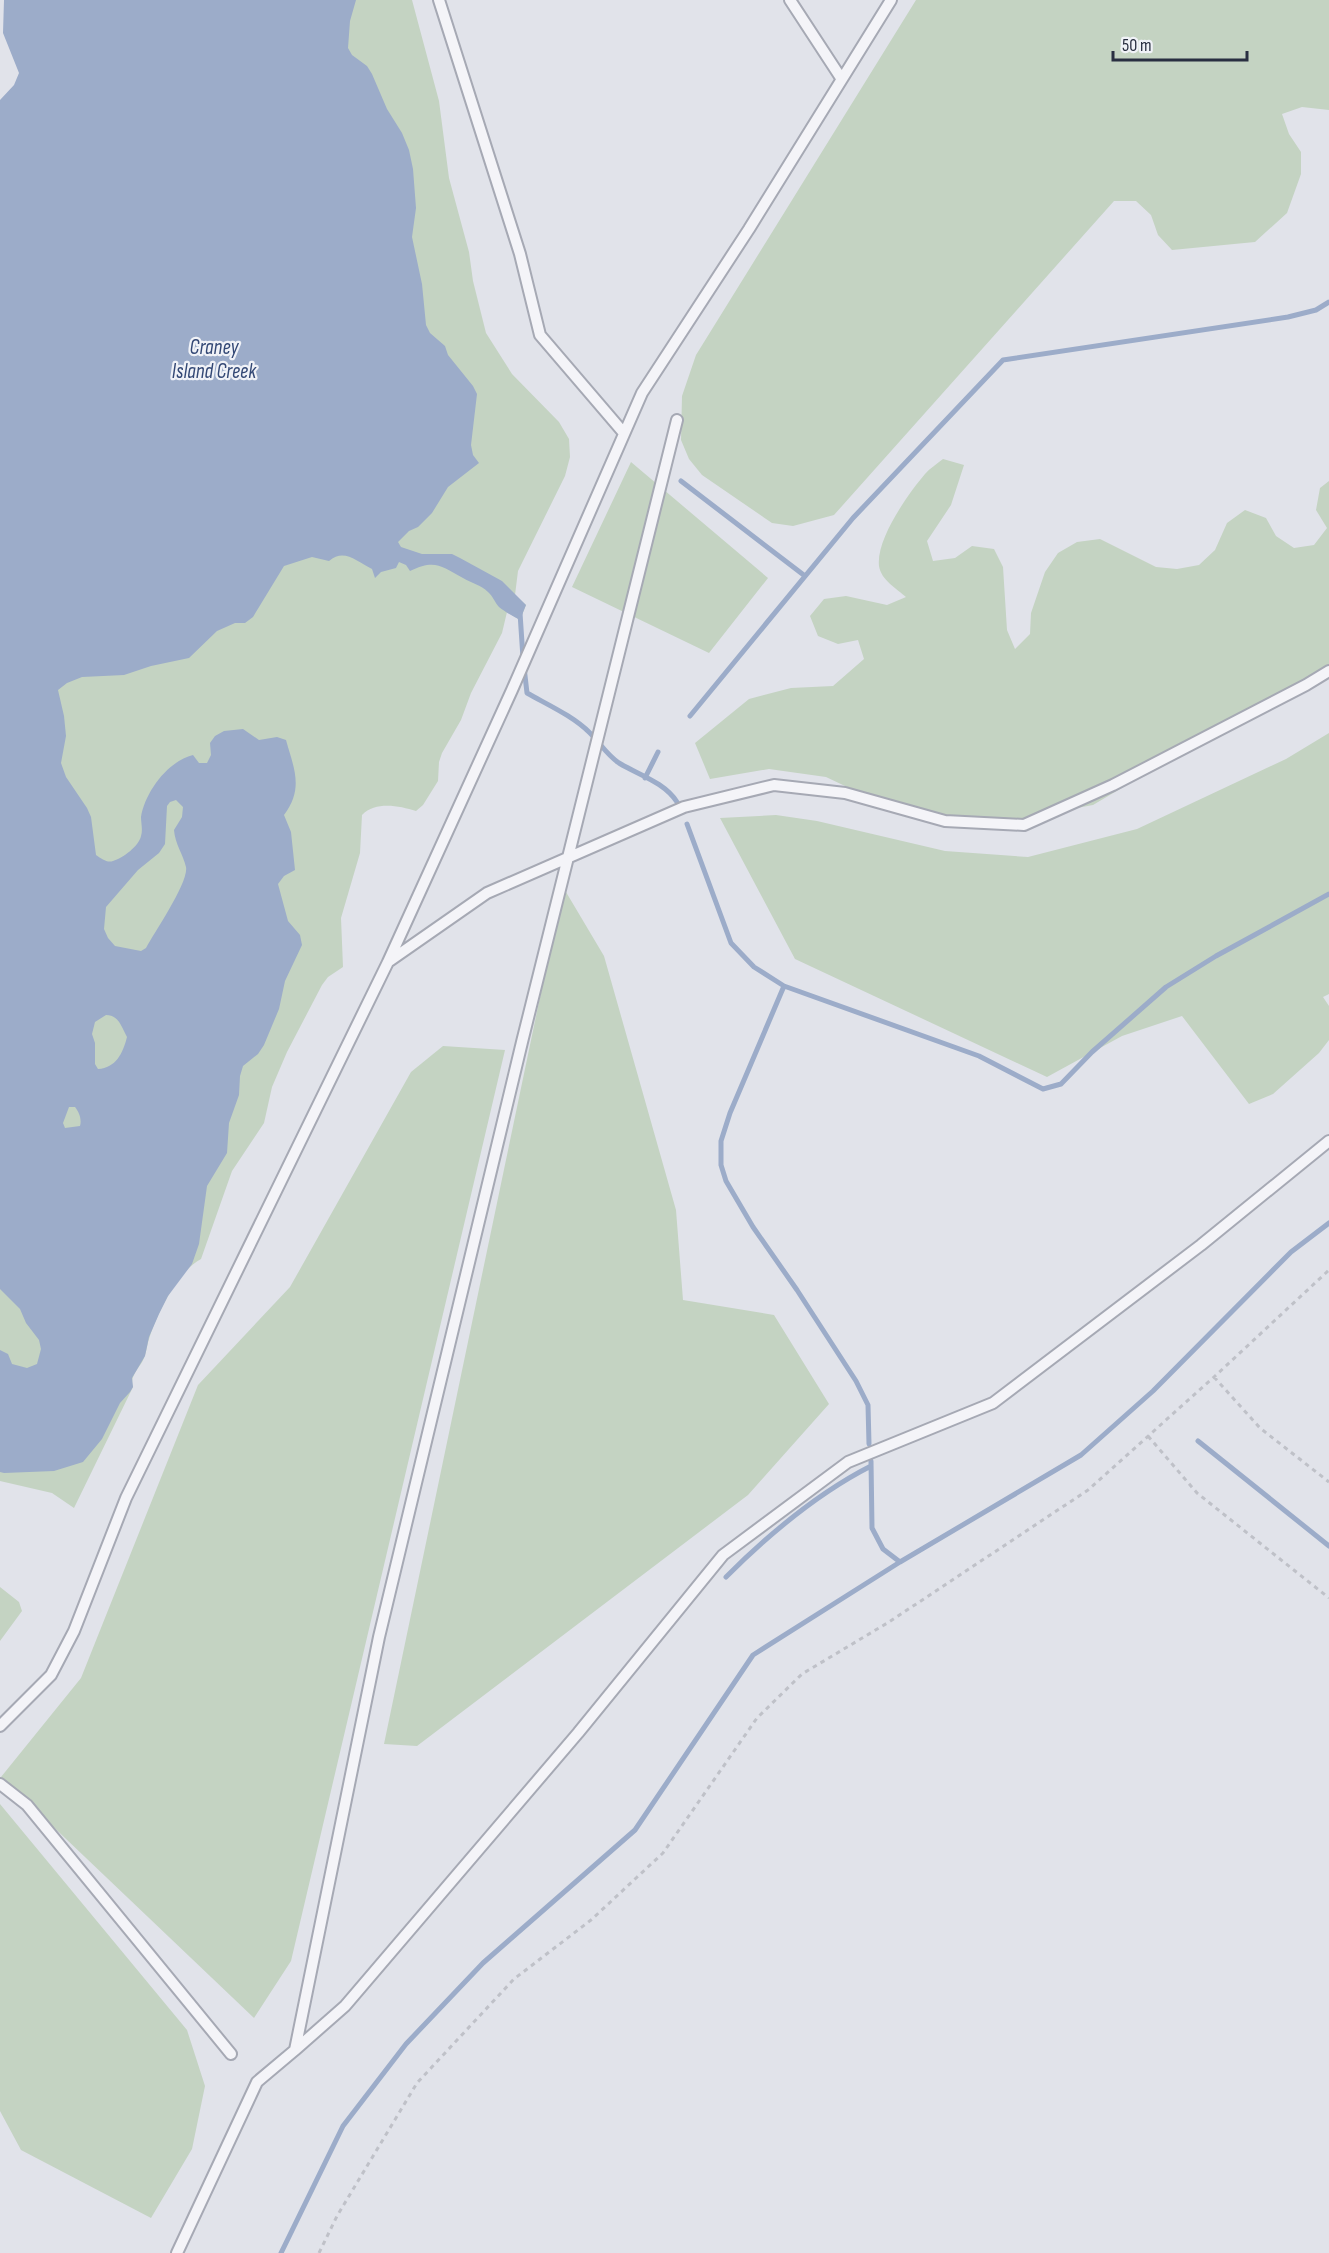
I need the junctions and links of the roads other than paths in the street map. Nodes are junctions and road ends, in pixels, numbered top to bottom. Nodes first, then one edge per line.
1 (439, 0) edge
2 (790, 0) edge
3 (891, 0) edge
4 (841, 78) junction
5 (677, 420) dead end
6 (623, 432) junction
7 (1329, 671) edge
8 (568, 858) junction
9 (388, 962) junction
10 (1329, 1141) edge
11 (0, 1726) edge
12 (0, 1784) edge
13 (295, 2050) junction
14 (231, 2054) dead end
15 (177, 2253) edge

1 - 6 lane
2 - 4 lane
3 - 4 lane
4 - 6 lane
5 - 8 lane
6 - 9 lane
7 - 8 lane
8 - 9 lane
8 - 13 lane
9 - 11 lane
10 - 13 lane
12 - 14 lane
13 - 15 lane

